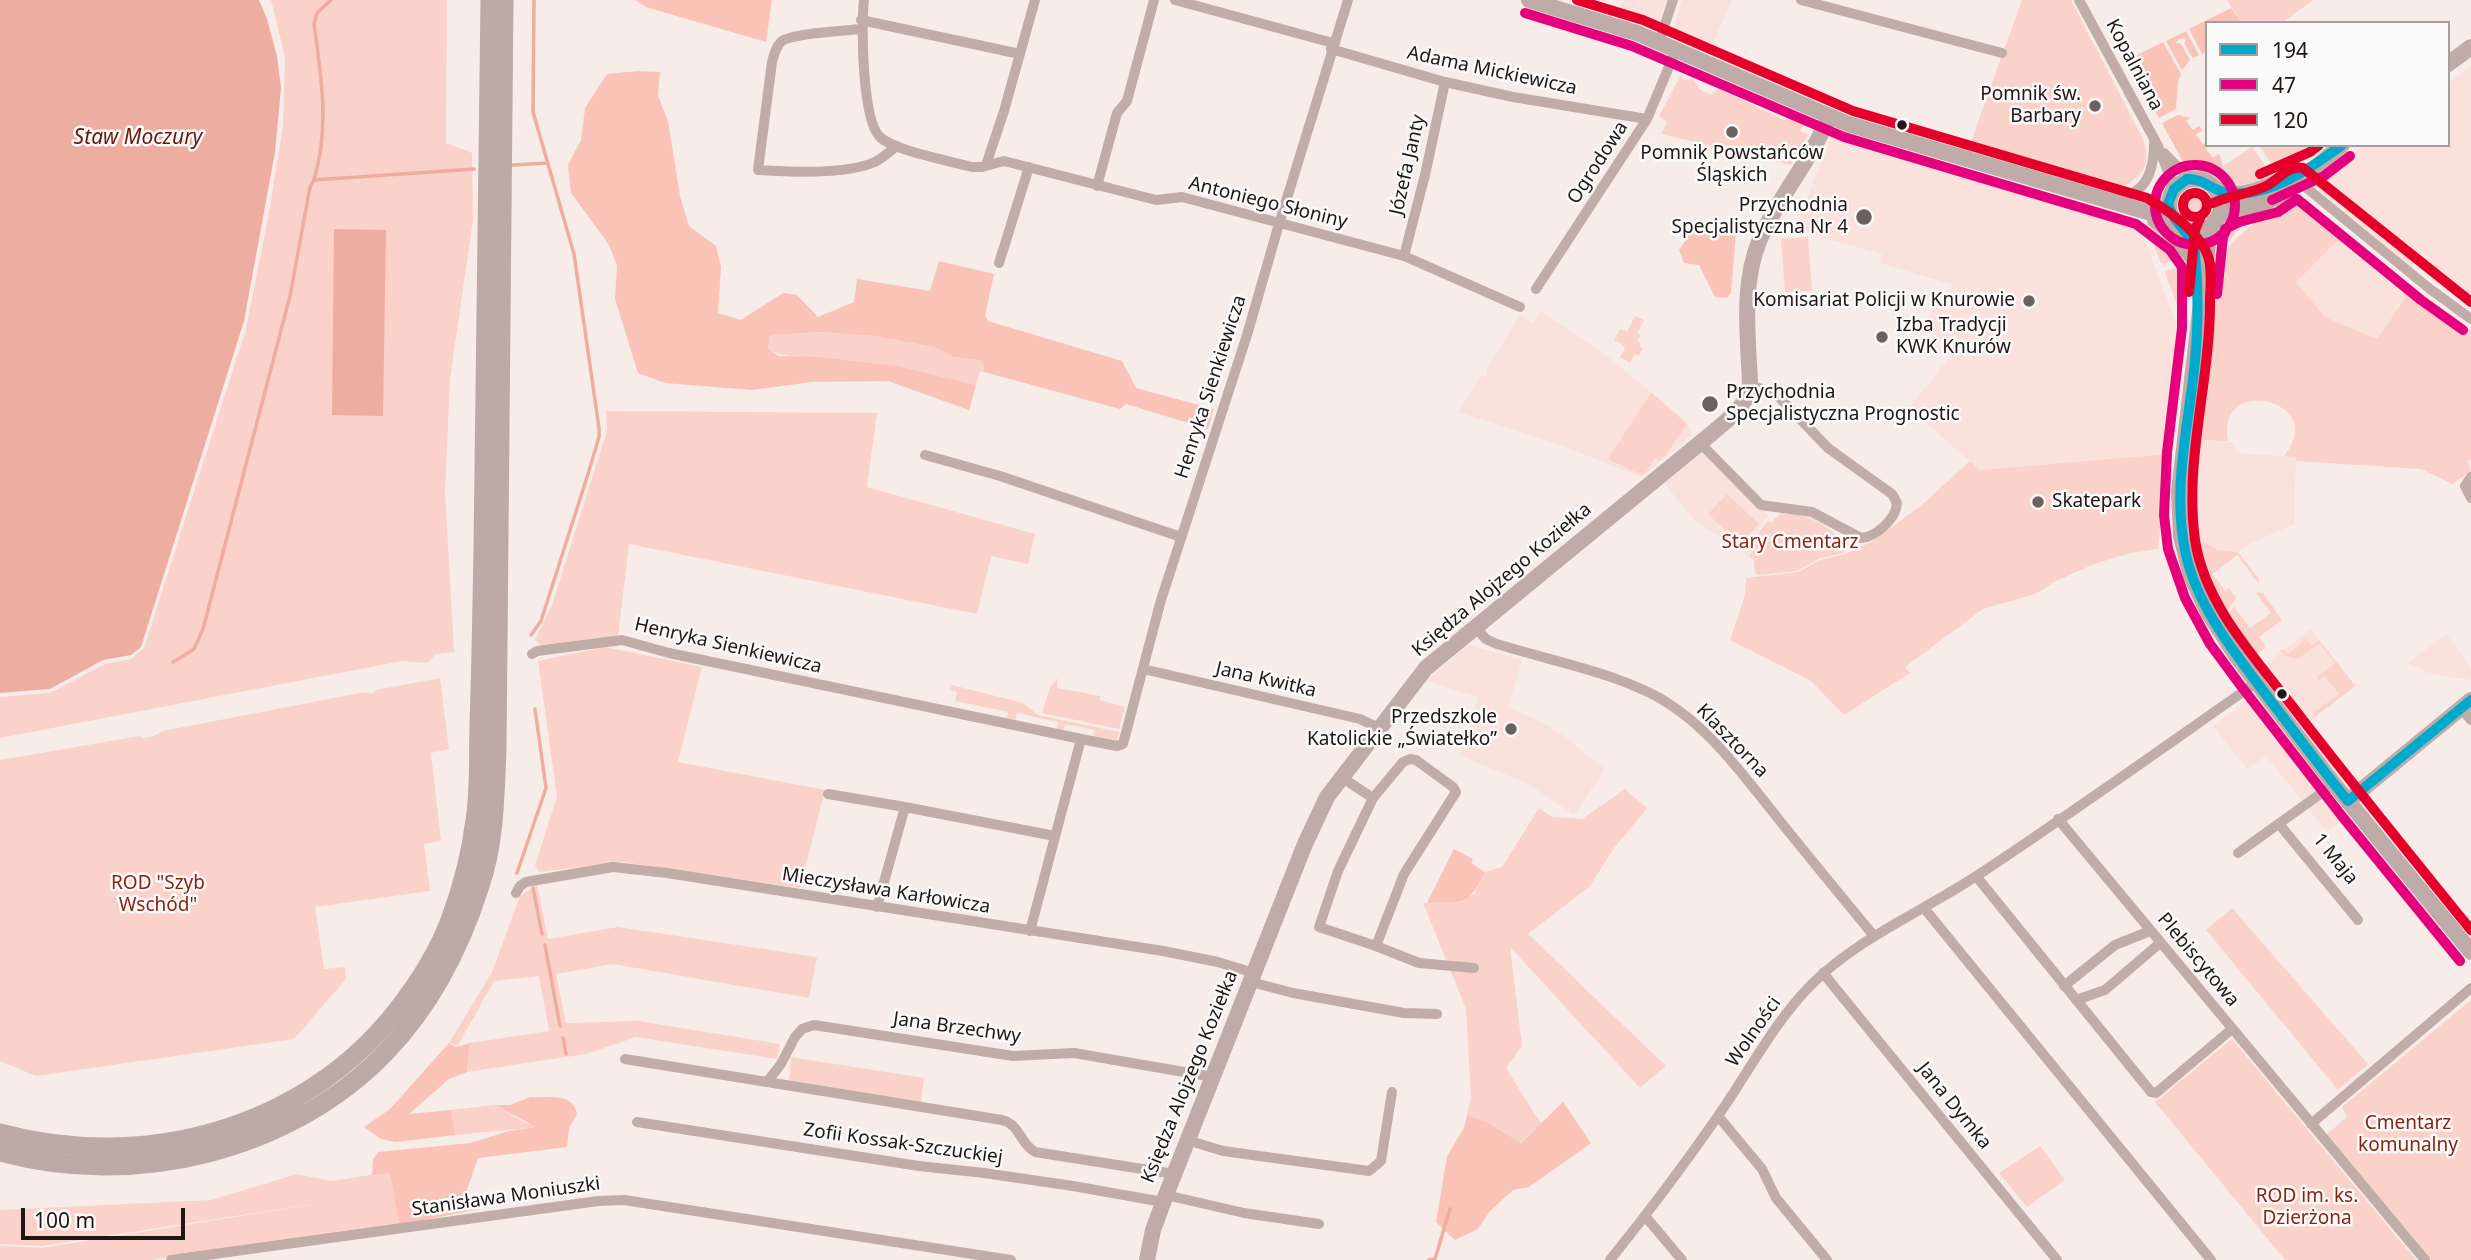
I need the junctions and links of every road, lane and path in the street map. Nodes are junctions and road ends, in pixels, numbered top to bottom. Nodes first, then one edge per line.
1 (490, 0) edge
2 (504, 0) edge
3 (864, 0) edge
4 (1035, 0) edge
5 (1154, 0) edge
6 (1175, 0) edge
7 (1348, 0) edge
8 (1529, 0) edge
9 (1673, 0) edge
10 (1801, 0) edge
11 (2079, 0) edge
12 (861, 25) junction
13 (1659, 42) junction
14 (1332, 46) junction
15 (2471, 47) edge
16 (1676, 50) junction
17 (2001, 53) dead end
18 (1020, 54) junction
19 (2450, 63) edge
20 (1445, 82) junction
21 (1829, 117) junction
22 (1647, 119) junction
23 (2156, 142) junction
24 (897, 146) junction
25 (2339, 147) edge
26 (2317, 164) junction
27 (986, 165) junction
28 (1029, 167) junction
29 (2197, 179) junction
30 (2298, 181) junction
31 (1097, 186) junction
32 (2215, 188) junction
33 (2172, 194) junction
34 (2105, 199) junction
35 (2141, 211) junction
36 (2216, 219) junction
37 (1279, 224) junction
38 (2179, 224) junction
39 (1404, 256) junction
40 (2195, 261) junction
41 (999, 262) dead end
42 (1536, 289) dead end
43 (1520, 307) dead end
44 (2471, 319) edge
45 (2197, 327) junction
46 (1750, 386) junction
47 (1700, 443) junction
48 (925, 455) dead end
49 (2471, 477) edge
50 (2471, 498) edge
51 (1181, 537) junction
52 (1475, 627) junction
53 (532, 654) dead end
54 (1143, 669) junction
55 (2257, 682) junction
56 (2468, 709) edge
57 (1379, 728) junction
58 (1082, 739) junction
59 (1341, 777) junction
60 (2334, 785) junction
61 (828, 794) dead end
62 (1374, 798) junction
63 (2348, 801) junction
64 (905, 807) junction
65 (2058, 819) junction
66 (2279, 824) junction
67 (1055, 836) junction
68 (2238, 853) dead end
69 (1976, 876) junction
70 (516, 893) dead end
71 (877, 907) junction
72 (1923, 908) junction
73 (2358, 920) dead end
74 (1030, 931) junction
75 (2150, 931) junction
76 (1874, 936) junction
77 (2160, 943) junction
78 (1376, 946) junction
79 (2471, 952) edge
80 (1474, 968) dead end
81 (1823, 973) junction
82 (1253, 977) junction
83 (2064, 986) junction
84 (2471, 988) edge
85 (2076, 1000) junction
86 (1437, 1014) dead end
87 (2232, 1029) junction
88 (625, 1059) dead end
89 (1213, 1077) junction
90 (767, 1082) junction
91 (1392, 1092) dead end
92 (1718, 1116) junction
93 (637, 1122) dead end
94 (2311, 1124) junction
95 (0, 1133) edge
96 (1188, 1140) junction
97 (0, 1152) edge
98 (1174, 1174) junction
99 (1164, 1199) junction
100 (1645, 1216) junction
101 (1319, 1224) dead end
102 (171, 1260) edge
103 (1011, 1260) edge
104 (1147, 1260) edge
105 (1610, 1260) edge
106 (1682, 1260) edge
107 (1827, 1260) edge
108 (2057, 1260) edge
109 (2211, 1260) edge
110 (2425, 1260) edge

1 - 95 highway
2 - 97 highway
3 - 12 street
4 - 18 street
5 - 31 street
6 - 14 street, Adama Mickiewicza
7 - 14 street, Henryka Sienkiewicza
8 - 13 street
9 - 13 street
10 - 17 street
11 - 23 street, Kopalniana
12 - 18 street
12 - 24 street
12 - 24 street
13 - 16 street
14 - 20 street, Adama Mickiewicza
14 - 37 street, Henryka Sienkiewicza
15 - 19 street
16 - 21 street
16 - 22 street, Ogrodowa
18 - 27 street
20 - 22 street, Adama Mickiewicza
20 - 39 street, Józefa Janty
21 - 34 street
21 - 46 street
22 - 42 street, Ogrodowa
23 - 29 street, Kopalniana
23 - 33 street, Kopalniana
23 - 34 street
24 - 27 street, Antoniego Słoniny
25 - 26 street
26 - 30 street
26 - 32 street
27 - 28 street, Antoniego Słoniny
28 - 31 street, Antoniego Słoniny
28 - 41 street
29 - 32 street
29 - 33 street
30 - 36 street
30 - 44 street
31 - 37 street, Antoniego Słoniny
32 - 36 street
33 - 34 street
33 - 38 street
34 - 35 street
35 - 38 street
35 - 40 street
36 - 38 street
36 - 45 street
37 - 39 street, Antoniego Słoniny
37 - 51 street, Henryka Sienkiewicza
38 - 40 street
39 - 43 street, Antoniego Słoniny
40 - 45 street
45 - 55 street
46 - 47 street, Księdza Alojzego Koziełka
46 - 47 street
47 - 52 street, Księdza Alojzego Koziełka
48 - 51 street
49 - 50 street
51 - 54 street, Henryka Sienkiewicza
52 - 57 street, Księdza Alojzego Koziełka
52 - 76 street, Klasztorna
53 - 58 street, Henryka Sienkiewicza
54 - 57 street, Jana Kwitka
54 - 58 street, Henryka Sienkiewicza
55 - 60 street
55 - 65 street, Wolności
56 - 63 street
57 - 59 street, Księdza Alojzego Koziełka
58 - 67 street
59 - 62 street
59 - 82 street, Księdza Alojzego Koziełka
60 - 63 street
60 - 66 street
61 - 64 street
62 - 78 street
62 - 78 street
63 - 79 street
64 - 67 street
64 - 71 street
65 - 69 street, Wolności
65 - 75 street, Plebiscytowa
66 - 68 street
66 - 73 street, 1 Maja
67 - 74 street
69 - 72 street, Wolności
69 - 83 street
70 - 71 street, Mieczysława Karłowicza
71 - 74 street, Mieczysława Karłowicza
72 - 76 street, Wolności
72 - 109 street
74 - 82 street, Mieczysława Karłowicza
75 - 77 street, Plebiscytowa
75 - 83 street
76 - 81 street, Wolności
77 - 85 street
77 - 87 street, Plebiscytowa
78 - 80 street
81 - 92 street, Wolności
81 - 108 street, Jana Dymka
82 - 86 street, Mieczysława Karłowicza
82 - 89 street, Księdza Alojzego Koziełka
83 - 85 street
84 - 94 street
85 - 87 street
87 - 94 street, Plebiscytowa
88 - 90 street
89 - 90 street, Jana Brzechwy
89 - 96 street, Księdza Alojzego Koziełka
90 - 98 street
91 - 96 street
92 - 100 street, Wolności
92 - 107 street
93 - 99 street, Zofii Kossak-Szczuckiej
94 - 110 street, Plebiscytowa
96 - 98 street, Księdza Alojzego Koziełka
98 - 99 street, Księdza Alojzego Koziełka
99 - 101 street, Zofii Kossak-Szczuckiej
99 - 104 street, Księdza Alojzego Koziełka
100 - 105 street, Wolności
100 - 106 street
102 - 103 street, Stanisława Moniuszki

